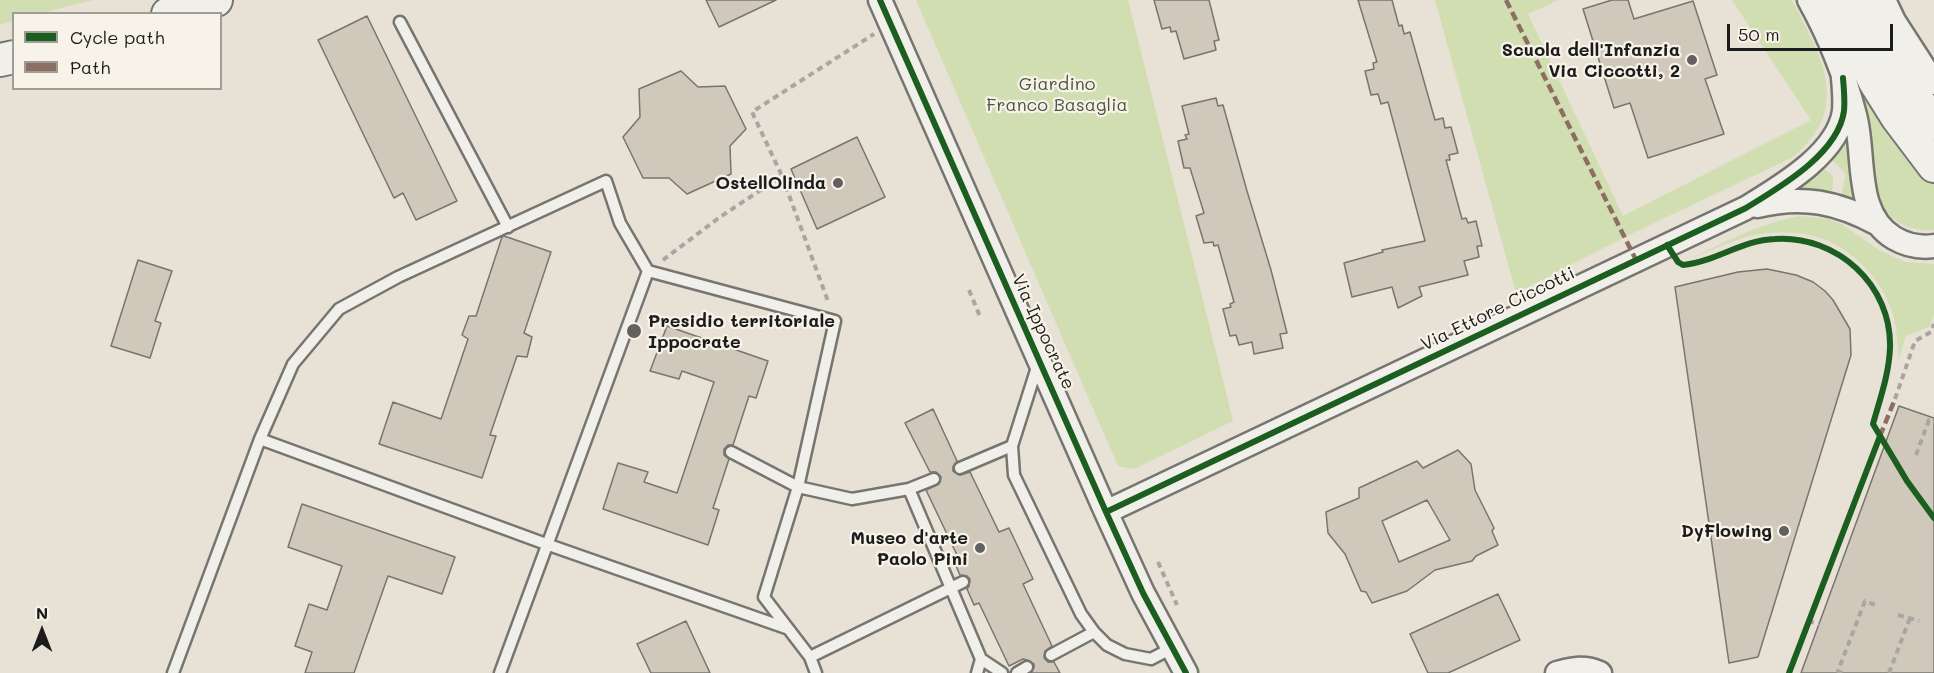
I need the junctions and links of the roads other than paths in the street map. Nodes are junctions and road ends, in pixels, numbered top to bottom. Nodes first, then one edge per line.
1 (216, 0) edge
2 (879, 0) edge
3 (1809, 0) edge
4 (1833, 0) edge
5 (1861, 0) edge
6 (1884, 0) edge
7 (175, 12) edge
8 (400, 22) dead end
9 (1843, 78) junction
10 (1934, 83) edge
11 (1934, 123) edge
12 (1934, 166) edge
13 (1746, 208) junction
14 (1878, 224) junction
15 (508, 227) junction
16 (1934, 246) edge
17 (648, 271) junction
18 (1040, 358) junction
19 (260, 439) junction
20 (1012, 446) junction
21 (731, 452) dead end
22 (960, 468) dead end
23 (934, 479) dead end
24 (798, 487) junction
25 (909, 489) junction
26 (1106, 512) junction
27 (546, 544) junction
28 (963, 582) dead end
29 (949, 588) junction
30 (786, 628) junction
31 (1094, 632) junction
32 (1172, 648) junction
33 (1051, 655) dead end
34 (810, 657) junction
35 (981, 659) junction
36 (1027, 667) dead end
37 (174, 673) edge
38 (500, 673) edge
39 (816, 673) edge
40 (977, 673) edge
41 (1002, 673) edge
42 (1017, 673) edge
43 (1186, 673) edge
44 (1557, 673) edge
45 (1600, 673) edge

1 - 7 main road
2 - 18 street, Via Ippocrate
3 - 9 street
4 - 12 main road
5 - 11 main road
6 - 10 street
8 - 15 lane
9 - 13 street, Via Ettore Ciccotti
9 - 14 street
13 - 14 street, Via Ettore Ciccotti
13 - 26 street, Via Ettore Ciccotti
14 - 16 street, Via Ettore Ciccotti
15 - 17 lane
15 - 19 lane
17 - 24 lane
17 - 27 lane
18 - 20 lane
18 - 26 street, Via Ippocrate
19 - 27 lane
19 - 37 lane
20 - 22 lane
20 - 31 lane
21 - 24 lane
23 - 25 lane
24 - 25 lane
24 - 30 lane
25 - 29 lane
26 - 32 street, Via Ippocrate
27 - 30 lane
27 - 38 lane
28 - 29 lane
29 - 34 lane
29 - 35 lane
30 - 34 lane
31 - 32 lane
31 - 33 lane
32 - 43 street, Via Ippocrate
34 - 39 lane
35 - 40 lane
35 - 41 lane
36 - 42 lane
44 - 45 street

